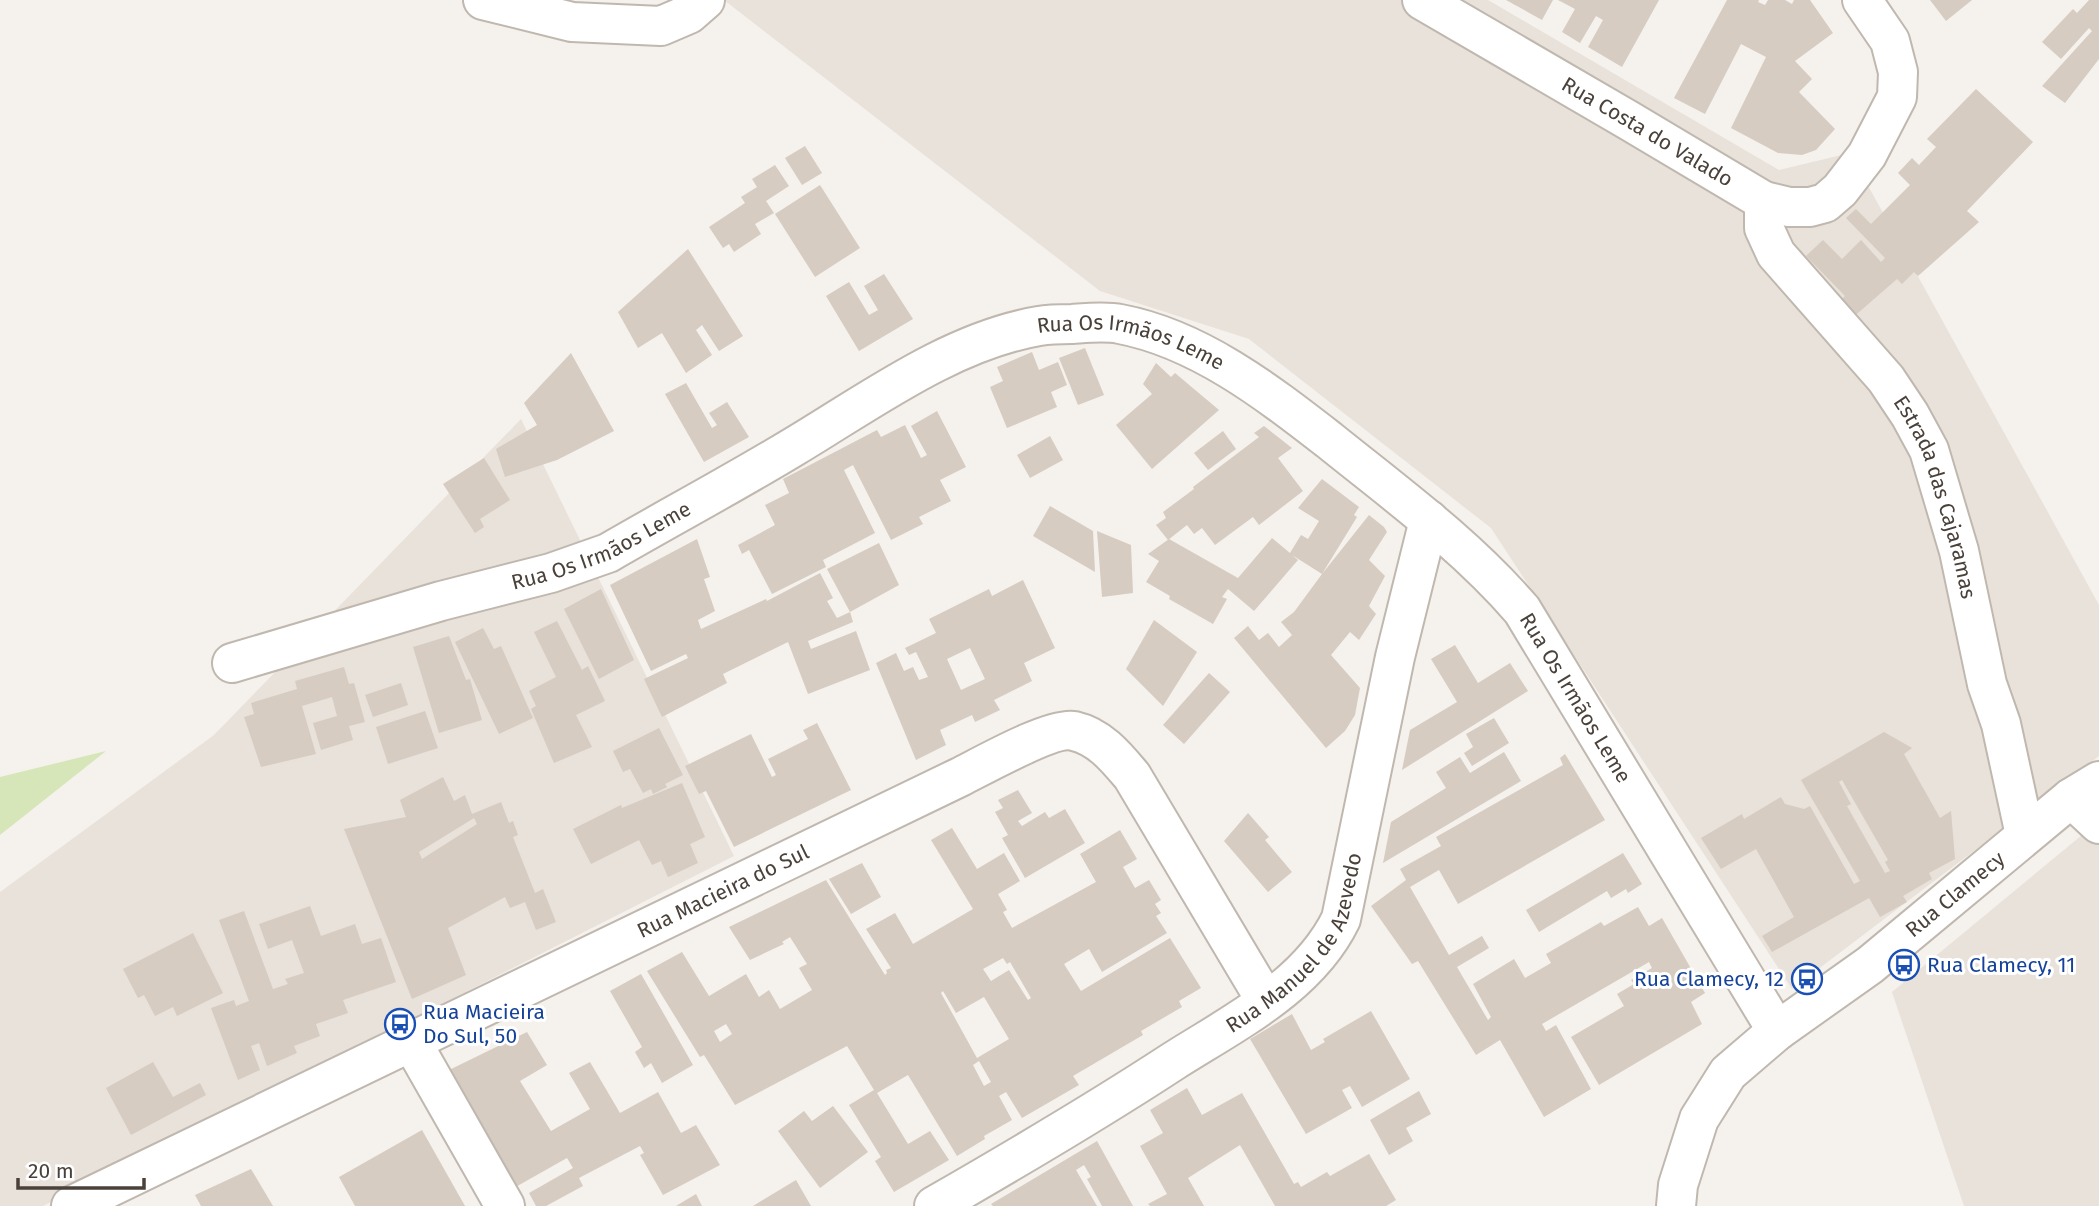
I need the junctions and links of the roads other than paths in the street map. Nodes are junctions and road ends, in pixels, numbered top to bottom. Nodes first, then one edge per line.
1 (483, 0) edge
2 (705, 0) edge
3 (1422, 0) edge
4 (1862, 0) edge
5 (1763, 201) junction
6 (1429, 520) junction
7 (232, 663) dead end
8 (2085, 790) edge
9 (2099, 824) edge
10 (2025, 835) junction
11 (1266, 1002) junction
12 (1777, 1031) junction
13 (411, 1041) junction
14 (71, 1206) edge
15 (505, 1206) edge
16 (934, 1206) edge
17 (1676, 1206) edge

1 - 2 street
3 - 5 street, Rua Costa do Valado
4 - 5 street, Rua Costa do Valado
5 - 10 street, Estrada das Cajaramas
6 - 7 street, Rua Os Irmãos Leme
6 - 11 street, Rua Manuel de Azevedo
6 - 12 street, Rua Os Irmãos Leme
8 - 9 street
8 - 10 street, Rua Clamecy
10 - 12 street, Rua Clamecy
11 - 13 street, Rua Macieira do Sul
11 - 16 street, Rua Manuel de Azevedo
12 - 17 street, Rua Clamecy
13 - 14 street, Rua Macieira do Sul
13 - 15 street

